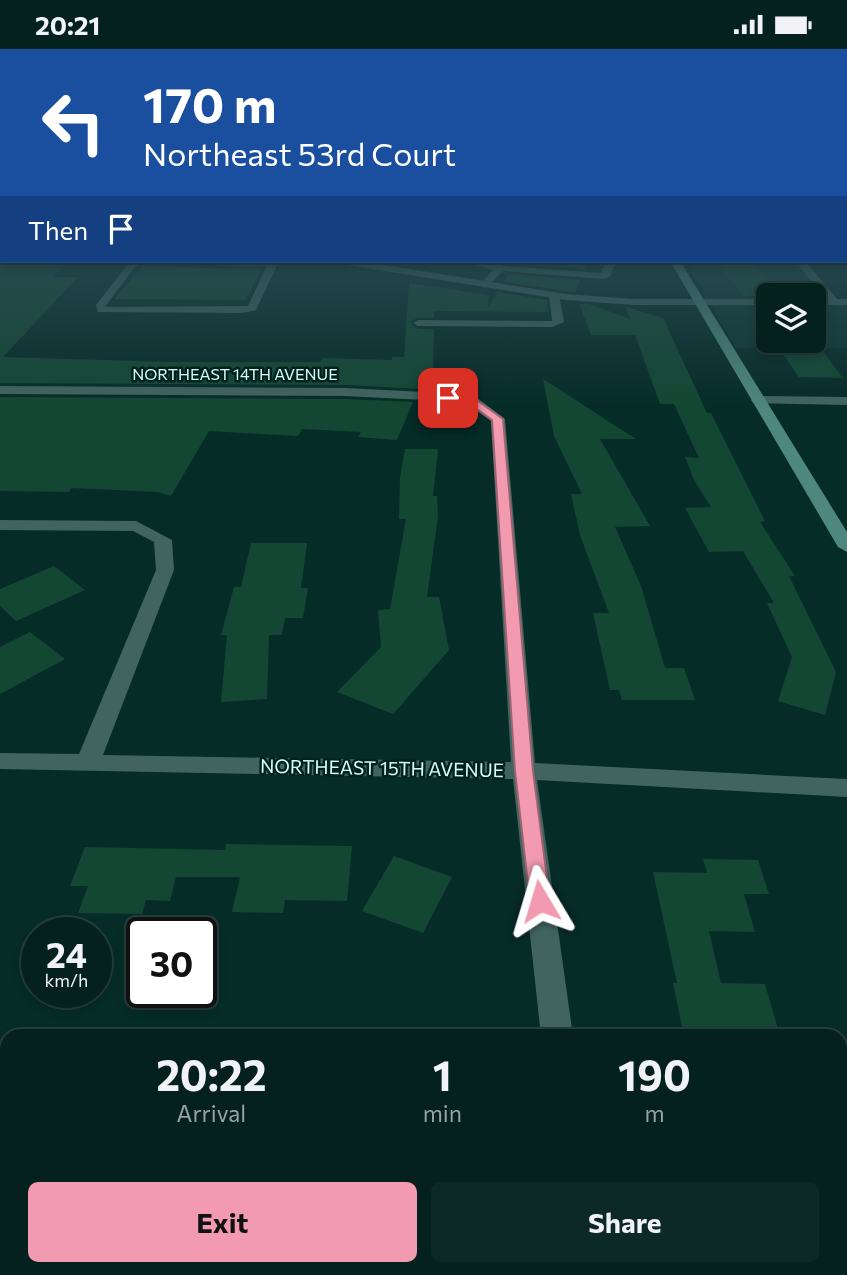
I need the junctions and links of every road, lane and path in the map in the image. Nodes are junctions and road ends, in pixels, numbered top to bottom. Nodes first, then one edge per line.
1 (112, 291) edge
2 (259, 291) edge
3 (528, 291) edge
4 (694, 291) edge
5 (825, 291) edge
6 (554, 295) junction
7 (756, 302) edge
8 (826, 302) edge
9 (834, 302) junction
10 (847, 302) edge
11 (701, 303) junction
12 (418, 323) dead end
13 (0, 390) edge
14 (758, 400) junction
15 (847, 401) edge
16 (0, 525) edge
17 (847, 547) edge
18 (0, 761) edge
19 (88, 762) junction
20 (524, 771) junction
21 (847, 788) edge
22 (556, 1029) edge

1 - 2 lane
3 - 6 street
4 - 11 street
5 - 9 lane
6 - 11 street
6 - 12 lane
7 - 11 street
8 - 9 street
9 - 10 street
11 - 14 street
13 - 20 street, NORTHEAST 14TH AVENUE
14 - 15 street
14 - 17 street
16 - 19 street
18 - 19 street, NORTHEAST 15TH AVENUE
19 - 20 street, NORTHEAST 15TH AVENUE
20 - 21 street, NORTHEAST 15TH AVENUE
20 - 22 street

